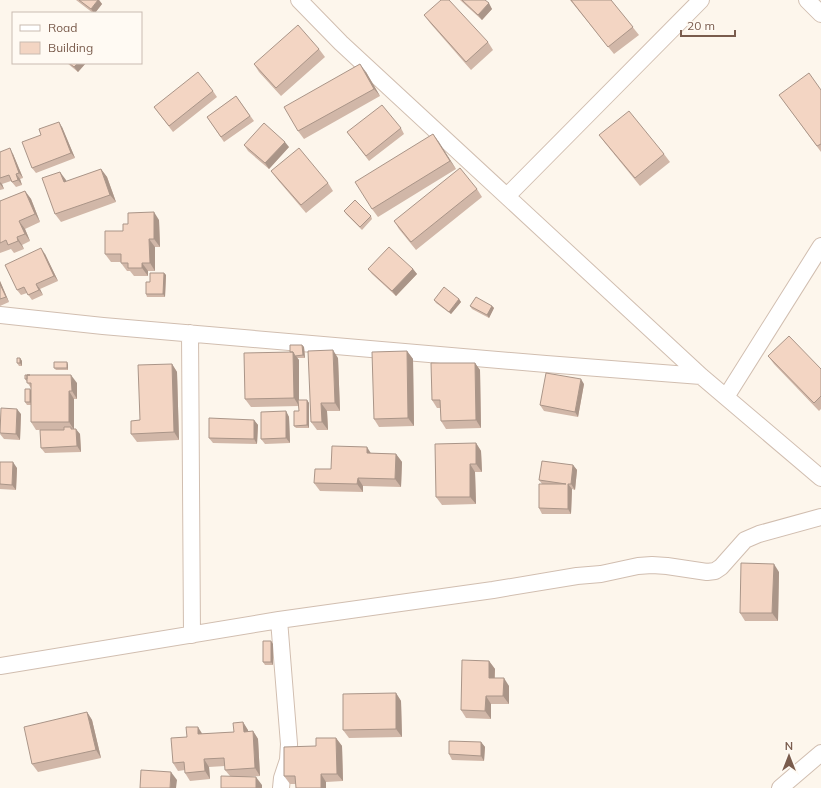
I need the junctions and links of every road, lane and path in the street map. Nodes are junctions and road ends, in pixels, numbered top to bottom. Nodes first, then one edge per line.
1 (299, 0) edge
2 (701, 0) edge
3 (807, 0) edge
4 (821, 14) edge
5 (507, 196) junction
6 (821, 246) edge
7 (0, 316) edge
8 (190, 333) junction
9 (701, 376) junction
10 (726, 397) junction
11 (821, 478) edge
12 (821, 517) edge
13 (279, 620) junction
14 (192, 635) junction
15 (0, 666) edge
16 (821, 753) edge
17 (281, 788) edge
18 (780, 788) edge

1 - 5 street
2 - 5 street
3 - 4 street
5 - 9 street
6 - 10 street
7 - 8 street
8 - 9 street
8 - 14 street
9 - 10 street
10 - 11 street
12 - 13 street
13 - 14 street
13 - 17 street
14 - 15 street
16 - 18 street

